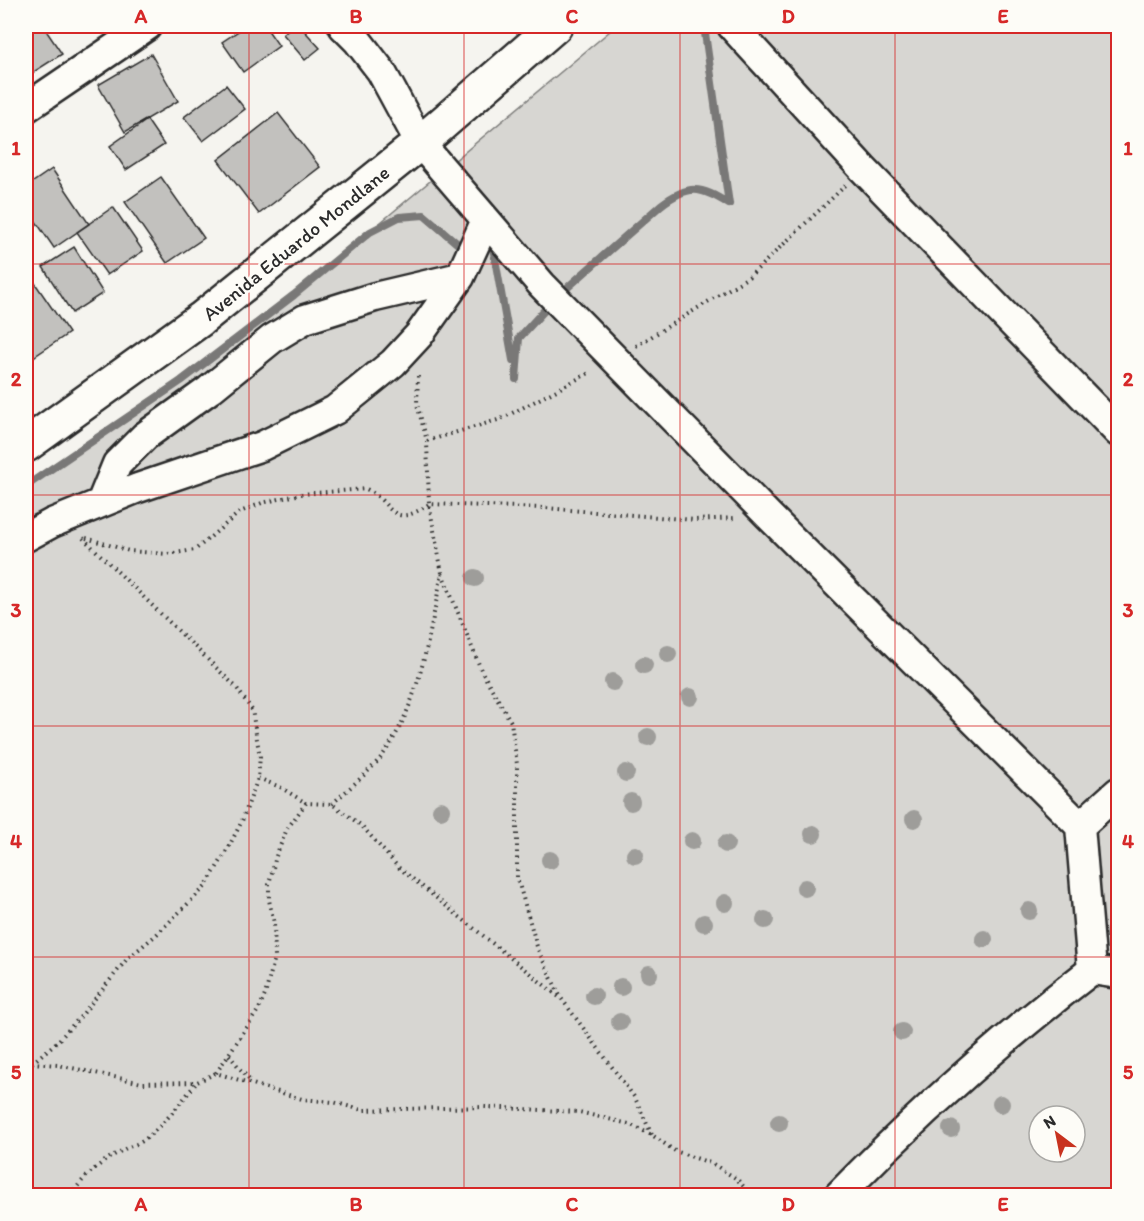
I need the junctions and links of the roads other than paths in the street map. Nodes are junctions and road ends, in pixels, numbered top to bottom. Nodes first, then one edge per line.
1 (147, 26) edge
2 (343, 26) edge
3 (555, 26) edge
4 (732, 26) edge
5 (26, 108) edge
6 (420, 143) junction
7 (486, 220) junction
8 (460, 278) junction
9 (1119, 432) edge
10 (26, 445) edge
11 (101, 502) junction
12 (26, 537) edge
13 (1119, 792) edge
14 (1080, 826) junction
15 (1105, 972) edge
16 (838, 1196) edge

1 - 5 street
2 - 6 street
3 - 6 main road, Avenida Eduardo Mondlane
4 - 9 street
6 - 7 street
6 - 10 main road, Avenida Eduardo Mondlane
7 - 8 street
7 - 14 street
8 - 11 street
8 - 11 street
11 - 12 street
13 - 14 street
14 - 15 street
15 - 16 street

